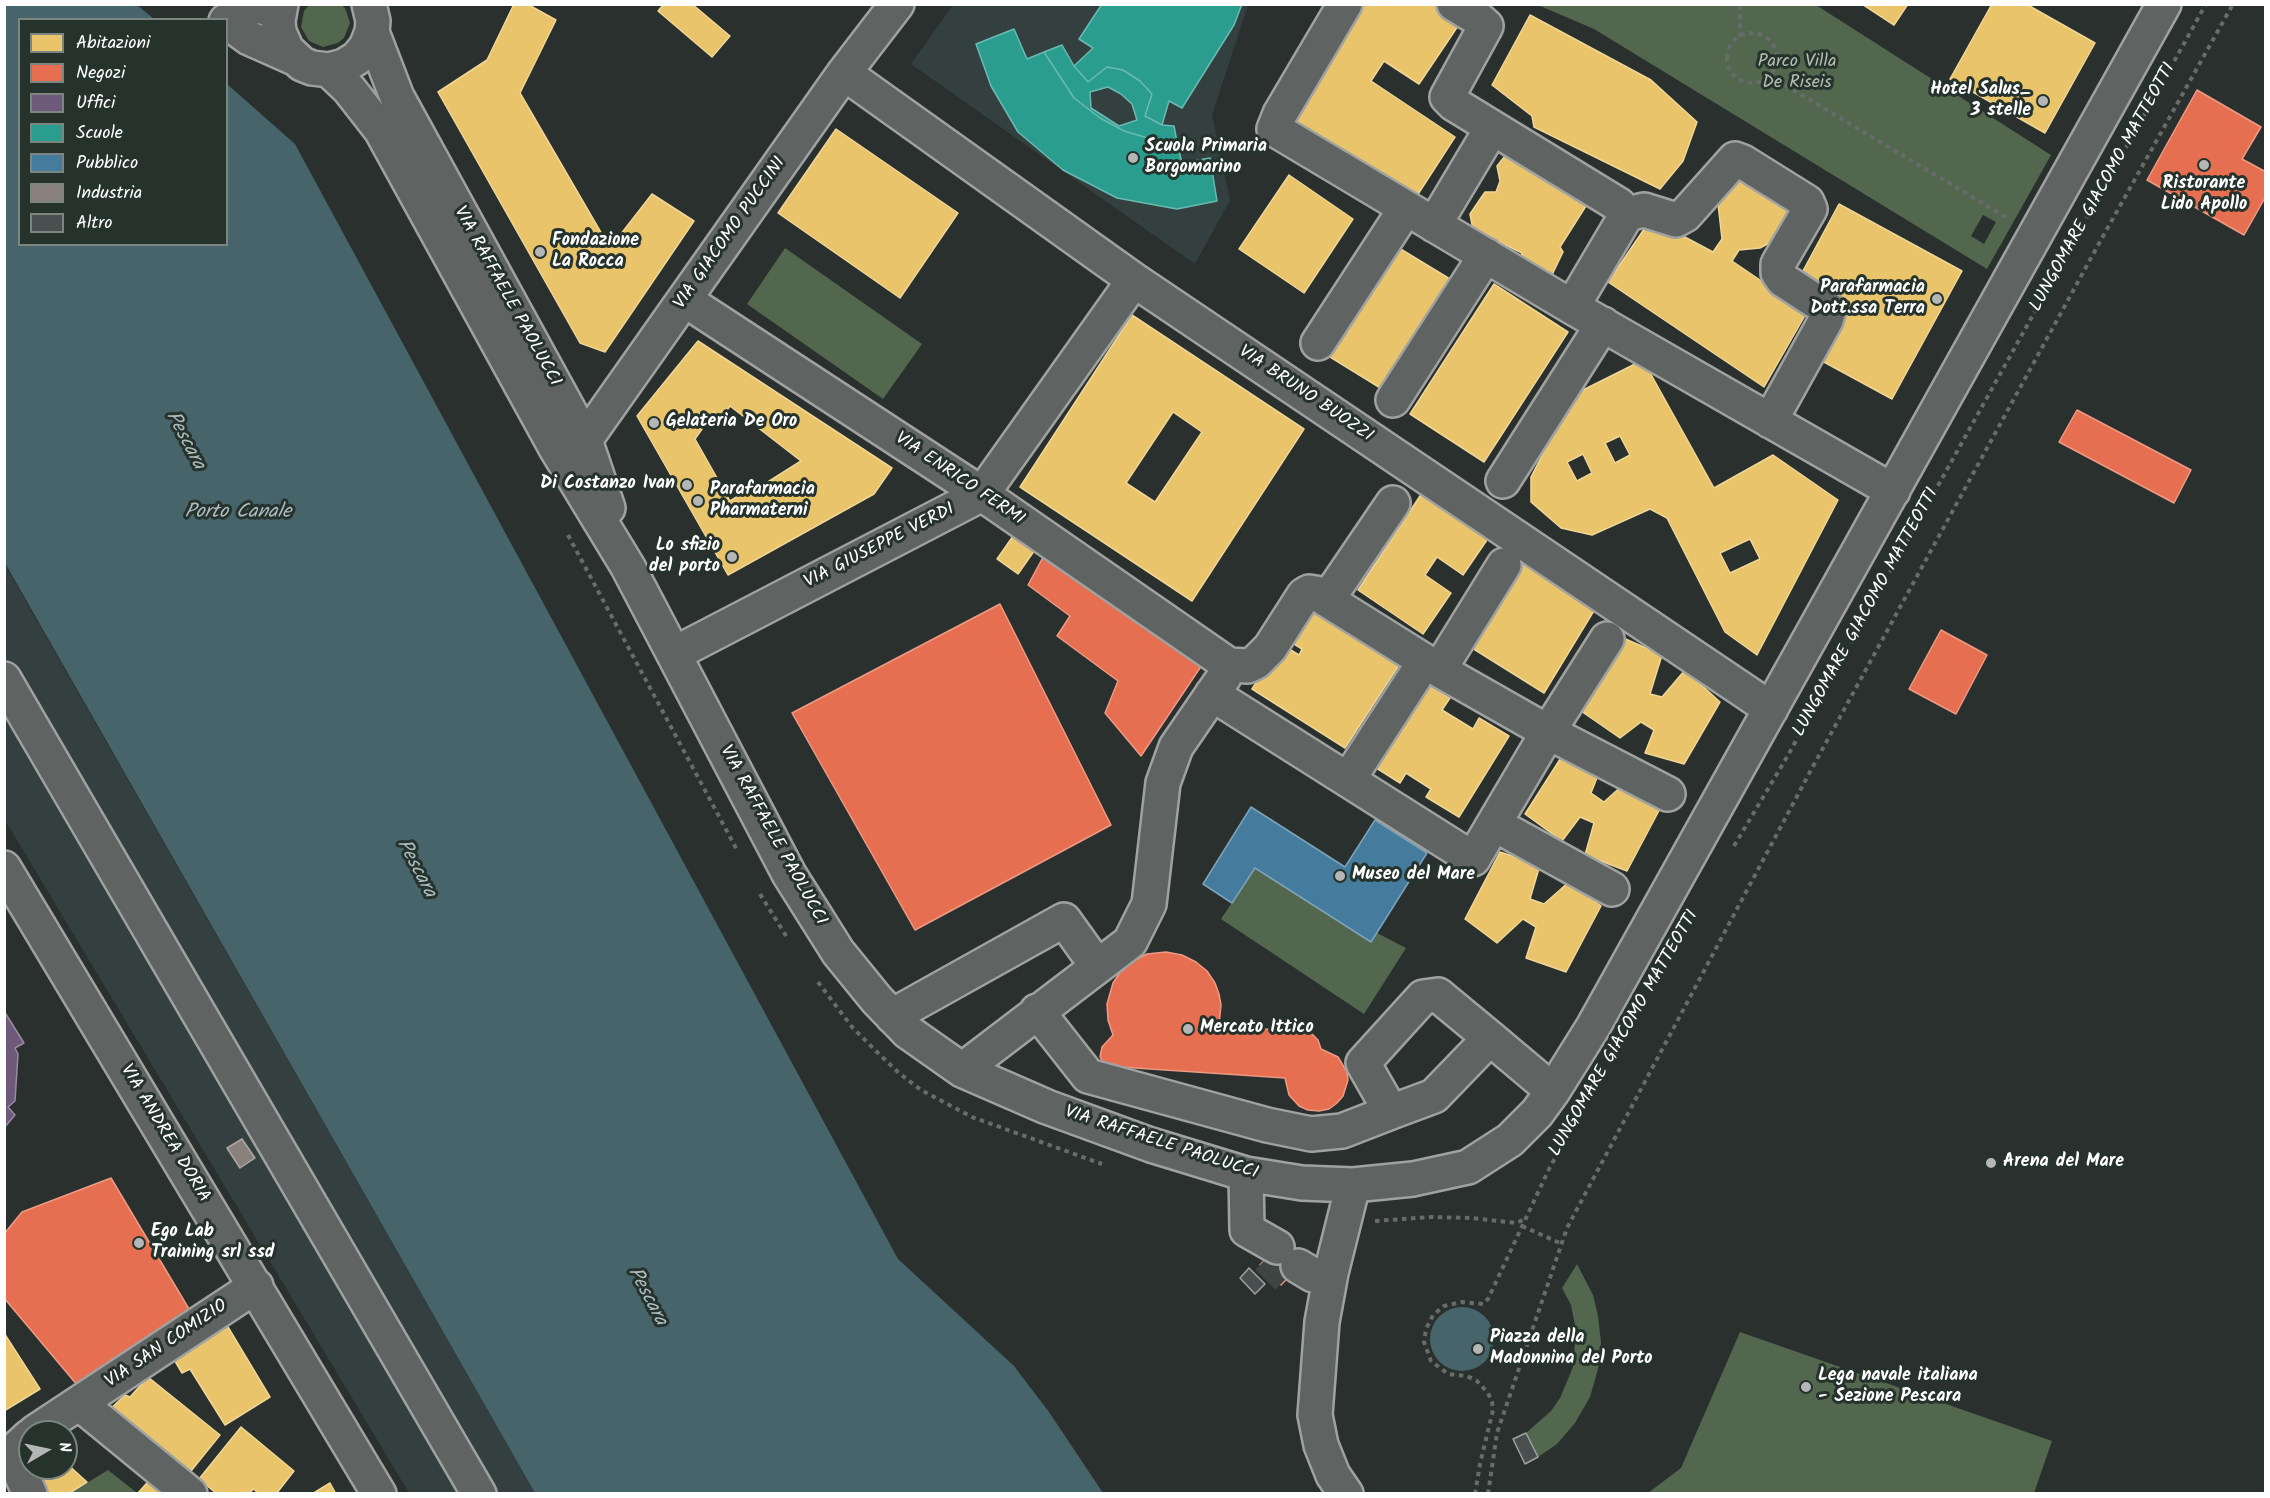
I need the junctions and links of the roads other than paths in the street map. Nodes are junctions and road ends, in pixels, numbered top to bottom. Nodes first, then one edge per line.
1 (212, 4) edge
2 (244, 4) edge
3 (276, 4) edge
4 (281, 4) edge
5 (897, 4) edge
6 (1345, 4) edge
7 (1454, 4) edge
8 (2164, 4) edge
9 (224, 18) edge
10 (371, 18) edge
11 (228, 22) edge
12 (294, 58) junction
13 (329, 70) junction
14 (844, 74) junction
15 (1492, 128) junction
16 (1406, 208) junction
17 (1627, 214) junction
18 (1434, 225) junction
19 (1486, 255) junction
20 (1134, 280) junction
21 (685, 300) junction
22 (1572, 307) junction
23 (1603, 324) junction
24 (1318, 343) dead end
25 (1393, 400) dead end
26 (1770, 421) junction
27 (571, 445) junction
28 (1503, 481) dead end
29 (1893, 491) junction
30 (982, 494) junction
31 (1393, 503) dead end
32 (1504, 565) dead end
33 (1327, 600) junction
34 (1607, 639) dead end
35 (674, 654) junction
36 (1229, 665) junction
37 (1432, 665) junction
38 (4, 679) edge
39 (1212, 694) junction
40 (1771, 709) junction
41 (1548, 732) junction
42 (1348, 780) junction
43 (1668, 794) dead end
44 (1494, 825) junction
45 (4, 868) edge
46 (1612, 889) dead end
47 (1097, 966) junction
48 (1037, 1011) junction
49 (892, 1016) junction
50 (1490, 1038) junction
51 (962, 1070) junction
52 (1553, 1091) junction
53 (1391, 1112) junction
54 (1246, 1174) junction
55 (1353, 1185) junction
56 (1296, 1266) junction
57 (256, 1286) junction
58 (79, 1403) junction
59 (53, 1420) edge
60 (18, 1447) edge
61 (18, 1468) edge
62 (24, 1480) edge
63 (30, 1494) edge
64 (190, 1494) edge
65 (379, 1494) edge
66 (479, 1494) edge
67 (1346, 1494) edge

1 - 9 street
2 - 3 street
4 - 12 street
5 - 14 street, VIA GIACOMO PUCCINI
6 - 16 street, LUNGOMARE GIACOMO MATTEOTTI
7 - 15 street
8 - 29 street, LUNGOMARE GIACOMO MATTEOTTI
10 - 13 street
10 - 27 street, VIA RAFFAELE PAOLUCCI
11 - 12 street
12 - 13 street
13 - 27 street, VIA RAFFAELE PAOLUCCI
14 - 20 street, VIA BRUNO BUOZZI
14 - 21 street, VIA GIACOMO PUCCINI
15 - 17 street
15 - 18 street
16 - 18 street, LUNGOMARE GIACOMO MATTEOTTI
16 - 24 street
17 - 22 street
17 - 26 street
18 - 19 street, LUNGOMARE GIACOMO MATTEOTTI
19 - 22 street, LUNGOMARE GIACOMO MATTEOTTI
19 - 25 street
20 - 30 street, VIA GIUSEPPE VERDI
20 - 40 street, VIA BRUNO BUOZZI
21 - 27 street, VIA GIACOMO PUCCINI
21 - 30 street, VIA ENRICO FERMI
22 - 23 street, LUNGOMARE GIACOMO MATTEOTTI
23 - 26 street, LUNGOMARE GIACOMO MATTEOTTI
23 - 28 street
26 - 29 street, LUNGOMARE GIACOMO MATTEOTTI
27 - 35 street, VIA RAFFAELE PAOLUCCI
29 - 40 street, LUNGOMARE GIACOMO MATTEOTTI
30 - 35 street, VIA GIUSEPPE VERDI
30 - 36 street, VIA ENRICO FERMI
31 - 33 street
32 - 37 street
33 - 36 street
33 - 37 street
34 - 41 street
35 - 49 street, VIA RAFFAELE PAOLUCCI
36 - 39 street
37 - 41 street
37 - 42 street
38 - 66 street
39 - 42 street
39 - 47 street
40 - 52 street, LUNGOMARE GIACOMO MATTEOTTI
41 - 43 street
41 - 44 street
42 - 44 street
44 - 46 street
45 - 57 street, VIA ANDREA DORIA
47 - 48 street
47 - 49 street
48 - 51 street
48 - 53 street
49 - 51 street, VIA RAFFAELE PAOLUCCI
50 - 52 street
50 - 53 street
50 - 53 street
51 - 54 street, VIA RAFFAELE PAOLUCCI
52 - 55 street, VIA RAFFAELE PAOLUCCI
54 - 55 street, VIA RAFFAELE PAOLUCCI
54 - 56 street
55 - 56 street
56 - 67 street
57 - 58 street, VIA SAN COMIZIO
57 - 65 street, VIA ANDREA DORIA
58 - 59 street, VIA SAN COMIZIO
58 - 64 street
60 - 61 street
62 - 63 street

